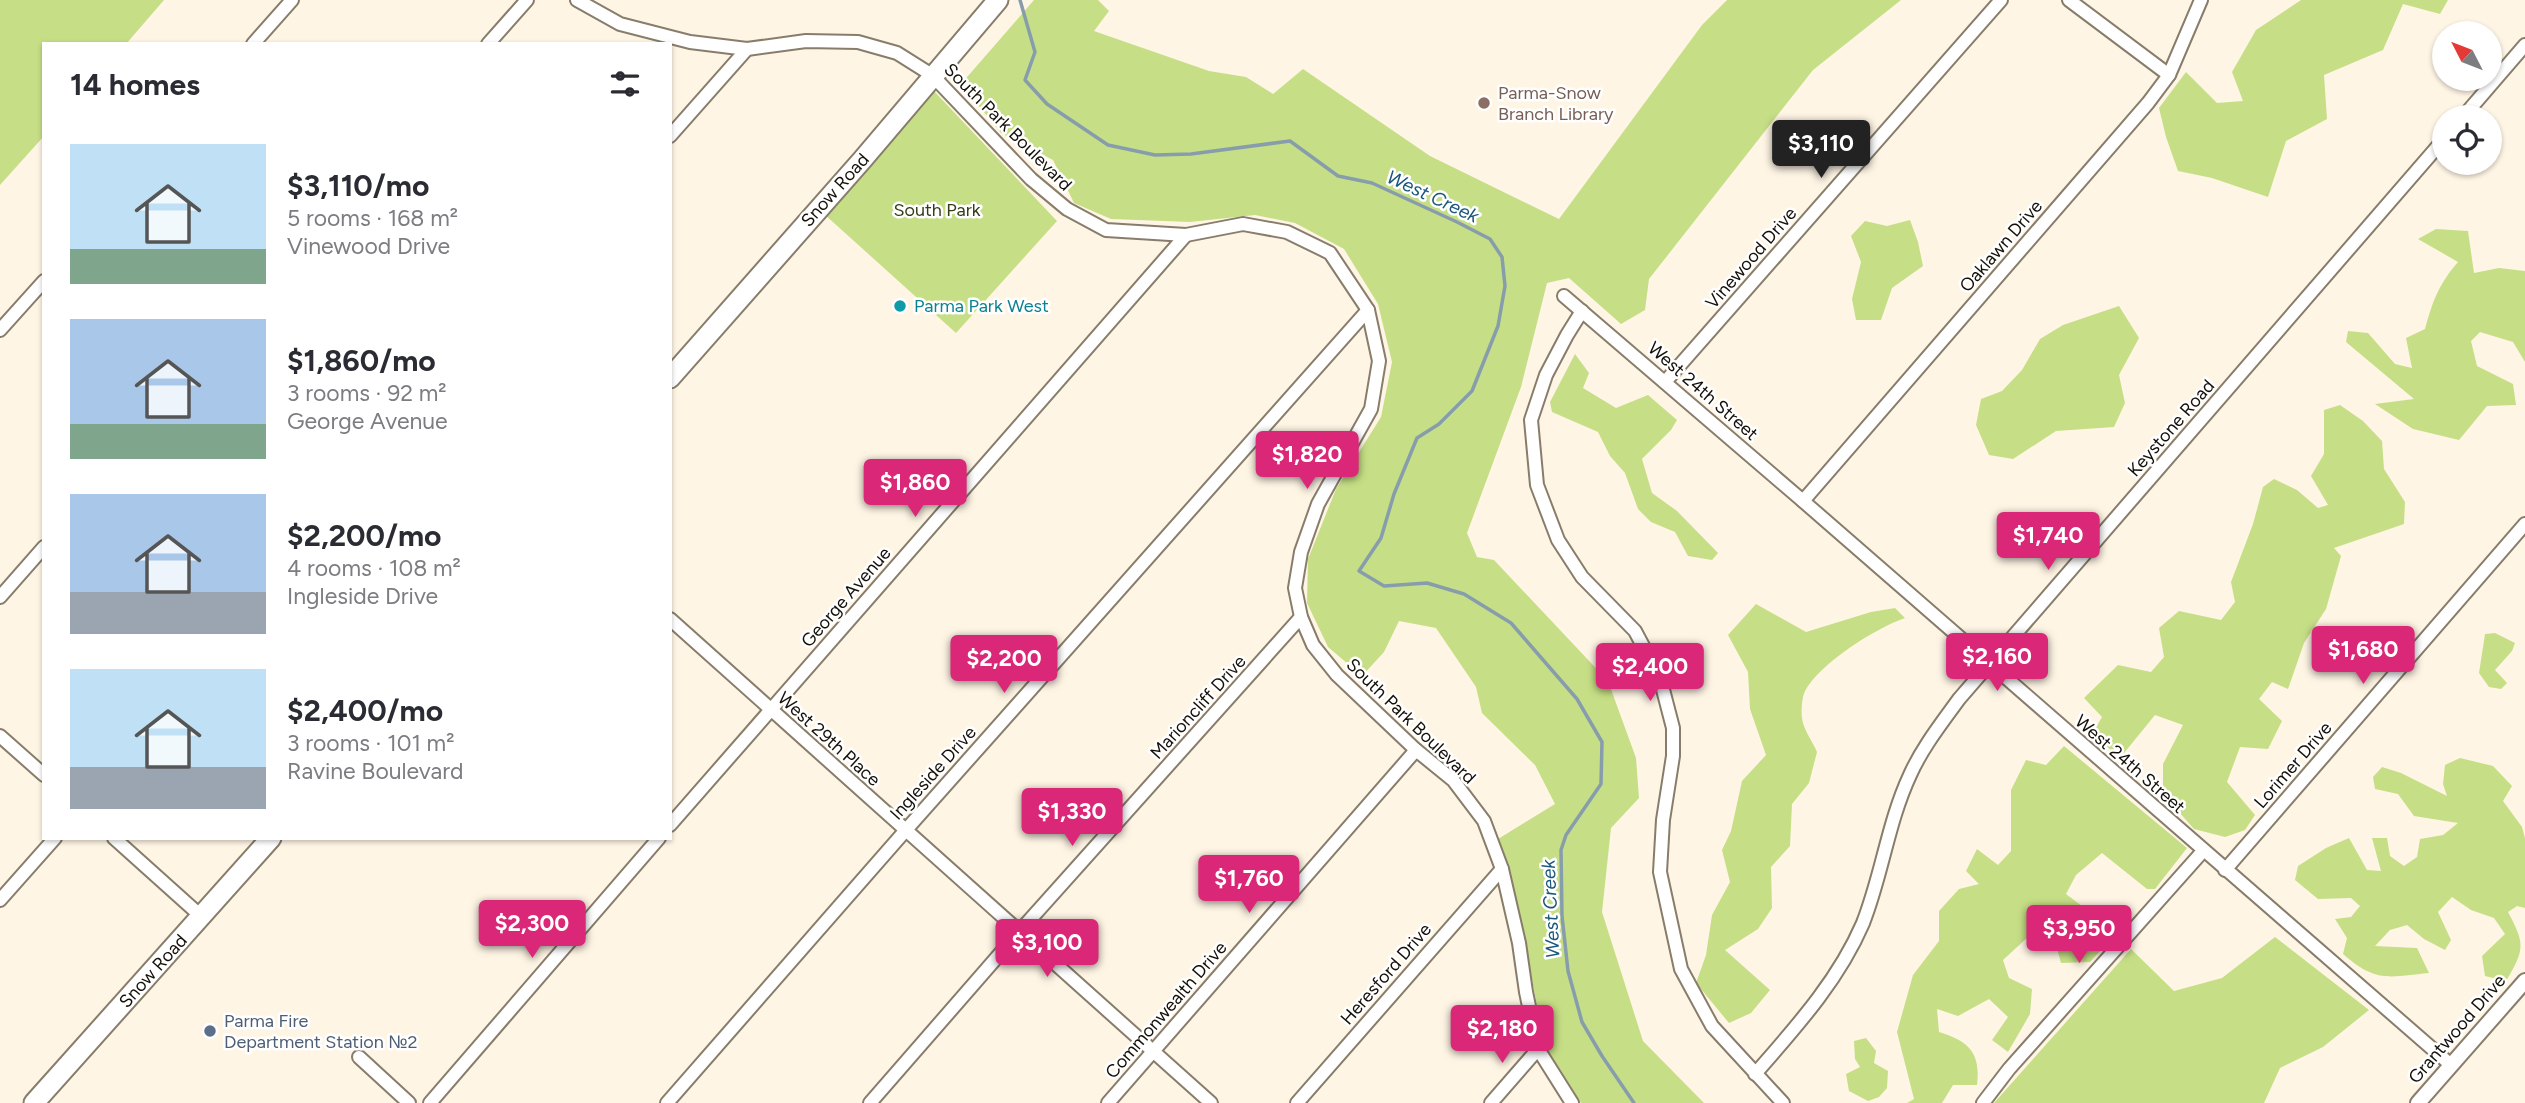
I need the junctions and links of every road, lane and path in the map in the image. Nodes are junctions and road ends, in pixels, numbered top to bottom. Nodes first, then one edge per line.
1 (292, 0) edge
2 (527, 0) edge
3 (577, 0) edge
4 (998, 0) edge
5 (2001, 0) edge
6 (2069, 0) edge
7 (2201, 0) edge
8 (255, 42) edge
9 (490, 42) edge
10 (2525, 45) edge
11 (747, 49) junction
12 (932, 75) junction
13 (2169, 75) junction
14 (2473, 105) edge
15 (672, 134) edge
16 (2432, 153) edge
17 (1186, 234) junction
18 (42, 283) edge
19 (1564, 296) dead end
20 (1368, 310) junction
21 (1582, 312) junction
22 (0, 330) edge
23 (672, 376) edge
24 (1665, 382) junction
25 (1803, 501) junction
26 (2525, 524) edge
27 (42, 549) edge
28 (0, 597) edge
29 (1301, 617) junction
30 (672, 621) edge
31 (1990, 665) junction
32 (766, 706) junction
33 (0, 736) edge
34 (1416, 750) junction
35 (42, 773) edge
36 (672, 823) edge
37 (905, 831) junction
38 (53, 840) edge
39 (116, 840) edge
40 (269, 840) edge
41 (657, 840) edge
42 (2203, 851) junction
43 (1502, 869) junction
44 (2225, 870) junction
45 (0, 900) edge
46 (202, 917) junction
47 (1019, 932) junction
48 (2525, 981) edge
49 (1538, 1049) junction
50 (1153, 1051) junction
51 (359, 1057) dead end
52 (2451, 1065) junction
53 (1755, 1074) junction
54 (34, 1103) edge
55 (409, 1103) edge
56 (430, 1103) edge
57 (667, 1103) edge
58 (870, 1103) edge
59 (1108, 1103) edge
60 (1211, 1103) edge
61 (1297, 1103) edge
62 (1491, 1103) edge
63 (1572, 1103) edge
64 (1783, 1103) edge
65 (1983, 1103) edge
66 (2418, 1103) edge

1 - 8 street
2 - 9 street
3 - 11 street, South Park Boulevard
4 - 12 main road, Snow Road
5 - 24 street, Vinewood Drive
6 - 13 street
7 - 13 street, Oaklawn Drive
10 - 14 street
11 - 12 street, South Park Boulevard
11 - 15 street
12 - 17 street, South Park Boulevard
12 - 23 main road, Snow Road
13 - 25 street, Oaklawn Drive
16 - 31 street, Keystone Road
17 - 20 street, South Park Boulevard
17 - 32 street, George Avenue
18 - 22 street
19 - 21 street, West 24th Street
20 - 29 street, South Park Boulevard
20 - 37 street, Ingleside Drive
21 - 24 street, West 24th Street
21 - 53 street
24 - 25 street, West 24th Street
25 - 31 street, West 24th Street
26 - 44 street, Lorimer Drive
27 - 28 street
29 - 34 street, South Park Boulevard
29 - 47 street, Marioncliff Drive
30 - 32 street, West 29th Place
31 - 42 street, West 24th Street
31 - 53 street, Keystone Road
32 - 36 street, George Avenue
32 - 37 street, West 29th Place
33 - 35 street
34 - 43 street, South Park Boulevard
34 - 50 street, Commonwealth Drive
37 - 47 street, West 29th Place
37 - 57 street, Ingleside Drive
38 - 45 street
39 - 46 street
40 - 46 main road, Snow Road
41 - 56 street
42 - 44 street, West 24th Street
42 - 65 street
43 - 49 street, South Park Boulevard
43 - 61 street, Heresford Drive
44 - 52 street, West 24th Street
46 - 54 main road, Snow Road
47 - 50 street, West 29th Place
47 - 58 street, Marioncliff Drive
48 - 52 street, Grantwood Drive
49 - 62 street
49 - 63 street, South Park Boulevard
50 - 59 street, Commonwealth Drive
50 - 60 street, West 29th Place
51 - 55 street
52 - 66 street, Grantwood Drive
53 - 64 street

